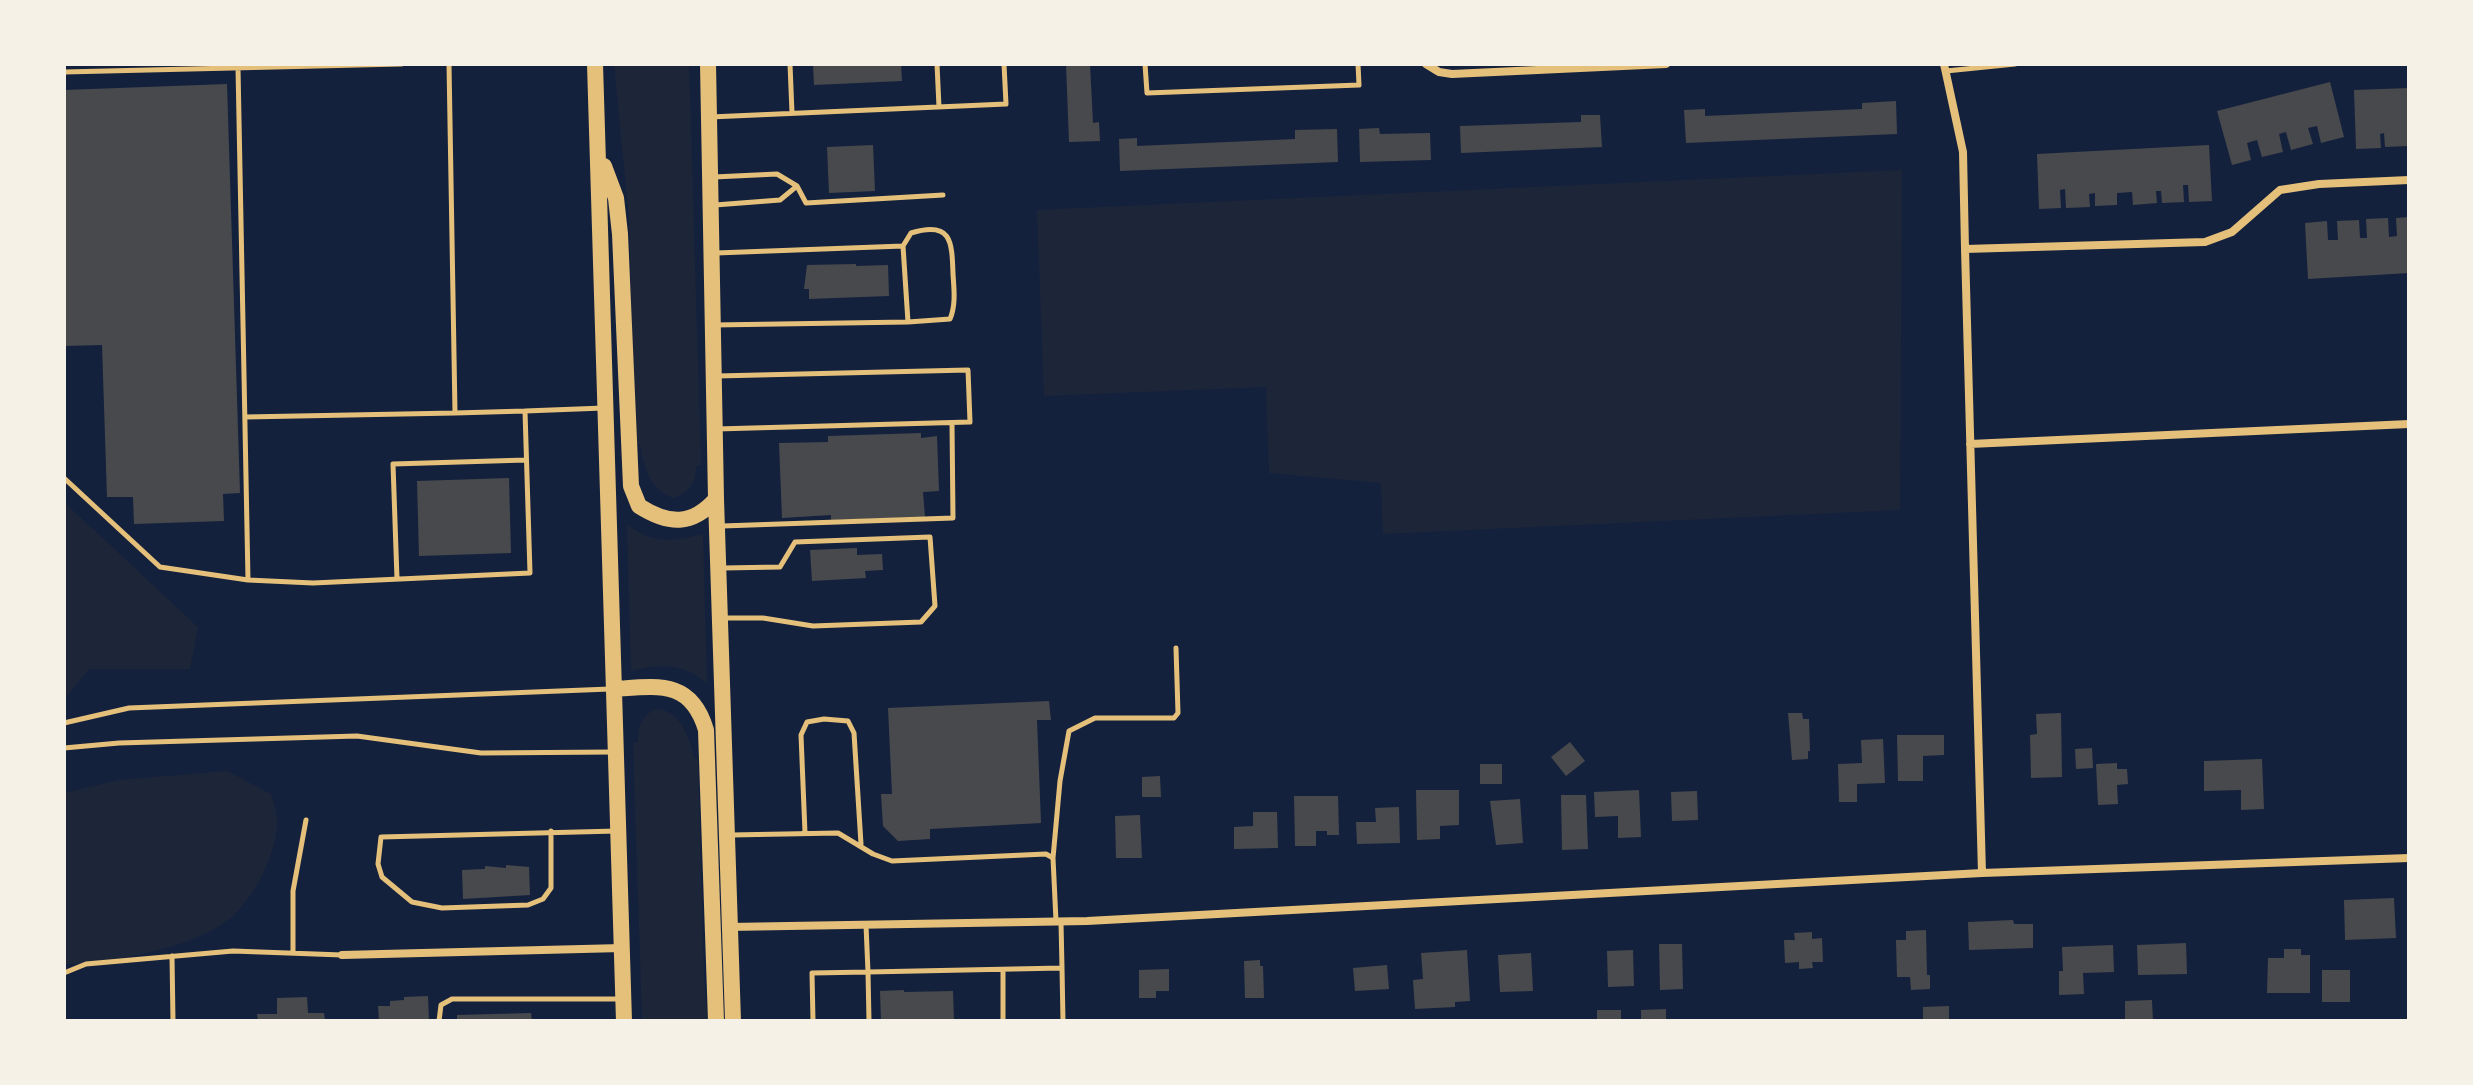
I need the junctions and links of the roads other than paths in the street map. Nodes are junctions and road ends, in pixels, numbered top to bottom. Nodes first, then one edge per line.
1 (401, 64) edge
2 (449, 64) edge
3 (595, 64) edge
4 (708, 64) edge
5 (790, 64) edge
6 (937, 64) edge
7 (1004, 64) edge
8 (1145, 64) edge
9 (1358, 64) edge
10 (1426, 64) edge
11 (1666, 64) edge
12 (2015, 64) edge
13 (238, 68) junction
14 (1945, 68) edge
15 (64, 72) edge
16 (939, 107) junction
17 (792, 113) junction
18 (709, 117) junction
19 (598, 149) junction
20 (711, 177) junction
21 (2409, 180) edge
22 (797, 186) junction
23 (943, 195) dead end
24 (712, 205) junction
25 (903, 246) junction
26 (1965, 249) junction
27 (712, 253) junction
28 (908, 322) junction
29 (713, 325) junction
30 (714, 376) junction
31 (606, 408) junction
32 (525, 411) junction
33 (455, 413) junction
34 (245, 417) junction
35 (952, 423) junction
36 (2409, 424) edge
37 (715, 429) junction
38 (1970, 444) junction
39 (526, 460) junction
40 (64, 478) edge
41 (716, 499) junction
42 (717, 526) junction
43 (718, 568) junction
44 (397, 579) junction
45 (248, 580) junction
46 (719, 619) junction
47 (1176, 648) dead end
48 (615, 689) junction
49 (64, 723) edge
50 (64, 748) edge
51 (617, 752) junction
52 (306, 820) dead end
53 (551, 831) junction
54 (619, 831) junction
55 (805, 834) junction
56 (726, 835) junction
57 (861, 845) junction
58 (1053, 858) junction
59 (2409, 858) edge
60 (1982, 873) junction
61 (1059, 922) junction
62 (866, 925) junction
63 (728, 927) junction
64 (622, 948) junction
65 (293, 952) junction
66 (342, 955) joint
67 (172, 956) junction
68 (1062, 968) junction
69 (1003, 970) junction
70 (868, 972) junction
71 (64, 973) edge
72 (623, 999) junction
73 (173, 1021) edge
74 (439, 1021) edge
75 (624, 1021) edge
76 (716, 1021) edge
77 (733, 1021) edge
78 (813, 1021) edge
79 (869, 1021) edge
80 (1003, 1021) edge
81 (1063, 1021) edge

1 - 13 lane
2 - 33 lane
3 - 19 main road
4 - 18 main road
5 - 17 lane
6 - 16 lane
7 - 16 lane
8 - 9 lane
10 - 11 street
12 - 14 lane
13 - 15 lane
13 - 34 lane
14 - 26 street
16 - 17 lane
17 - 18 lane
18 - 20 main road
19 - 31 main road
19 - 41 main road
20 - 22 lane
20 - 24 main road
21 - 26 street
22 - 23 lane
22 - 24 lane
24 - 27 main road
25 - 27 lane
25 - 28 lane
25 - 28 lane
26 - 38 street
27 - 29 main road
28 - 29 lane
29 - 30 main road
30 - 35 lane
30 - 37 main road
31 - 32 lane
31 - 48 main road
32 - 33 lane
32 - 39 lane
33 - 34 lane
34 - 45 lane
35 - 37 lane
35 - 42 lane
36 - 38 street
37 - 41 main road
38 - 60 street
39 - 44 lane
39 - 44 lane
40 - 45 lane
41 - 42 main road
42 - 43 main road
43 - 46 main road
43 - 46 lane
44 - 45 lane
46 - 56 main road
47 - 58 lane
48 - 49 lane
48 - 51 main road
48 - 76 main road
50 - 51 lane
51 - 54 main road
52 - 65 lane
53 - 53 lane
53 - 54 lane
54 - 64 main road
55 - 56 lane
55 - 57 lane
55 - 57 lane
56 - 63 main road
57 - 58 lane
58 - 61 lane
59 - 60 street
60 - 61 street
61 - 62 street
61 - 68 lane
62 - 63 street
62 - 70 lane
63 - 77 main road
64 - 66 street
64 - 72 main road
65 - 66 lane
65 - 67 lane
67 - 71 lane
67 - 73 lane
68 - 69 lane
68 - 81 lane
69 - 70 lane
69 - 80 lane
70 - 78 lane
70 - 79 lane
72 - 74 lane
72 - 75 main road

